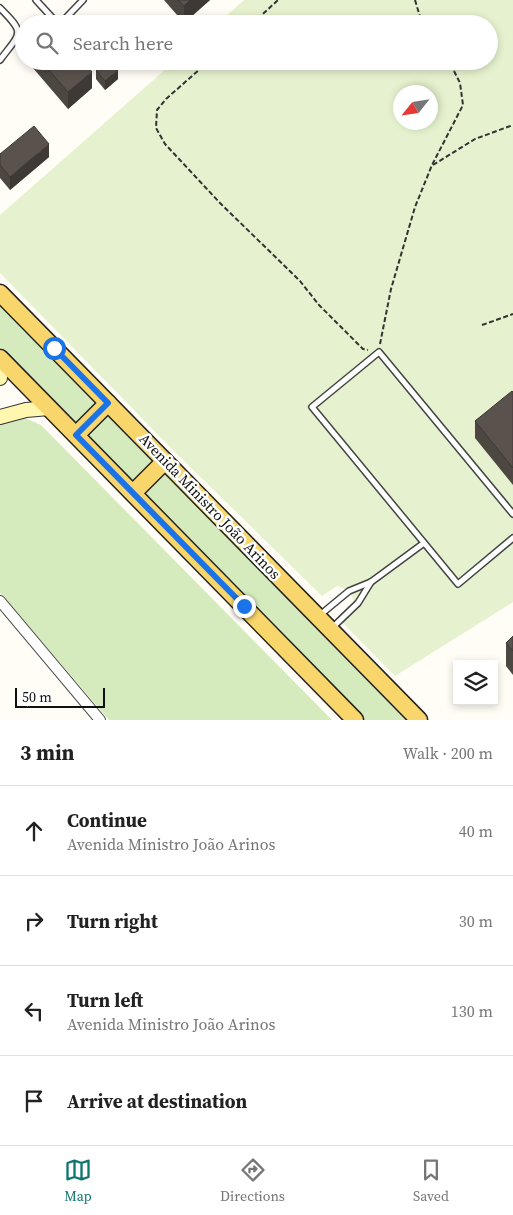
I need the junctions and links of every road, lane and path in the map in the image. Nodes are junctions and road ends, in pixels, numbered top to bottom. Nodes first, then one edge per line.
1 (36, 0) edge
2 (83, 0) edge
3 (278, 0) edge
4 (415, 0) edge
5 (0, 8) edge
6 (50, 15) edge
7 (68, 15) edge
8 (262, 15) edge
9 (420, 15) edge
10 (15, 23) edge
11 (15, 40) edge
12 (0, 60) edge
13 (199, 70) edge
14 (453, 70) edge
15 (513, 125) edge
16 (432, 166) junction
17 (0, 293) edge
18 (513, 314) edge
19 (482, 325) dead end
20 (379, 352) junction
21 (0, 358) edge
22 (0, 369) edge
23 (0, 378) edge
24 (108, 403) junction
25 (49, 408) junction
26 (0, 417) edge
27 (76, 435) junction
28 (165, 461) junction
29 (132, 493) junction
30 (513, 514) edge
31 (513, 538) edge
32 (424, 542) junction
33 (371, 582) junction
34 (0, 602) edge
35 (318, 616) junction
36 (331, 630) junction
37 (100, 720) edge
38 (355, 720) edge
39 (419, 720) edge

1 - 6 lane
2 - 7 lane
3 - 8 path
4 - 9 path
5 - 10 lane
11 - 12 lane
13 - 20 path
14 - 16 path
15 - 16 path
16 - 20 path
17 - 24 main road, Avenida Ministro João Arinos
18 - 19 path
20 - 30 lane
20 - 32 lane
21 - 25 main road
22 - 23 street
24 - 27 main road
24 - 28 main road, Avenida Ministro João Arinos
25 - 26 street
25 - 27 main road
27 - 29 main road
28 - 29 main road
28 - 35 main road, Avenida Ministro João Arinos
29 - 38 main road
31 - 32 lane
32 - 33 lane
33 - 35 lane
33 - 36 lane
34 - 37 street
35 - 36 main road, Avenida Ministro João Arinos
36 - 39 main road, Avenida Ministro João Arinos

